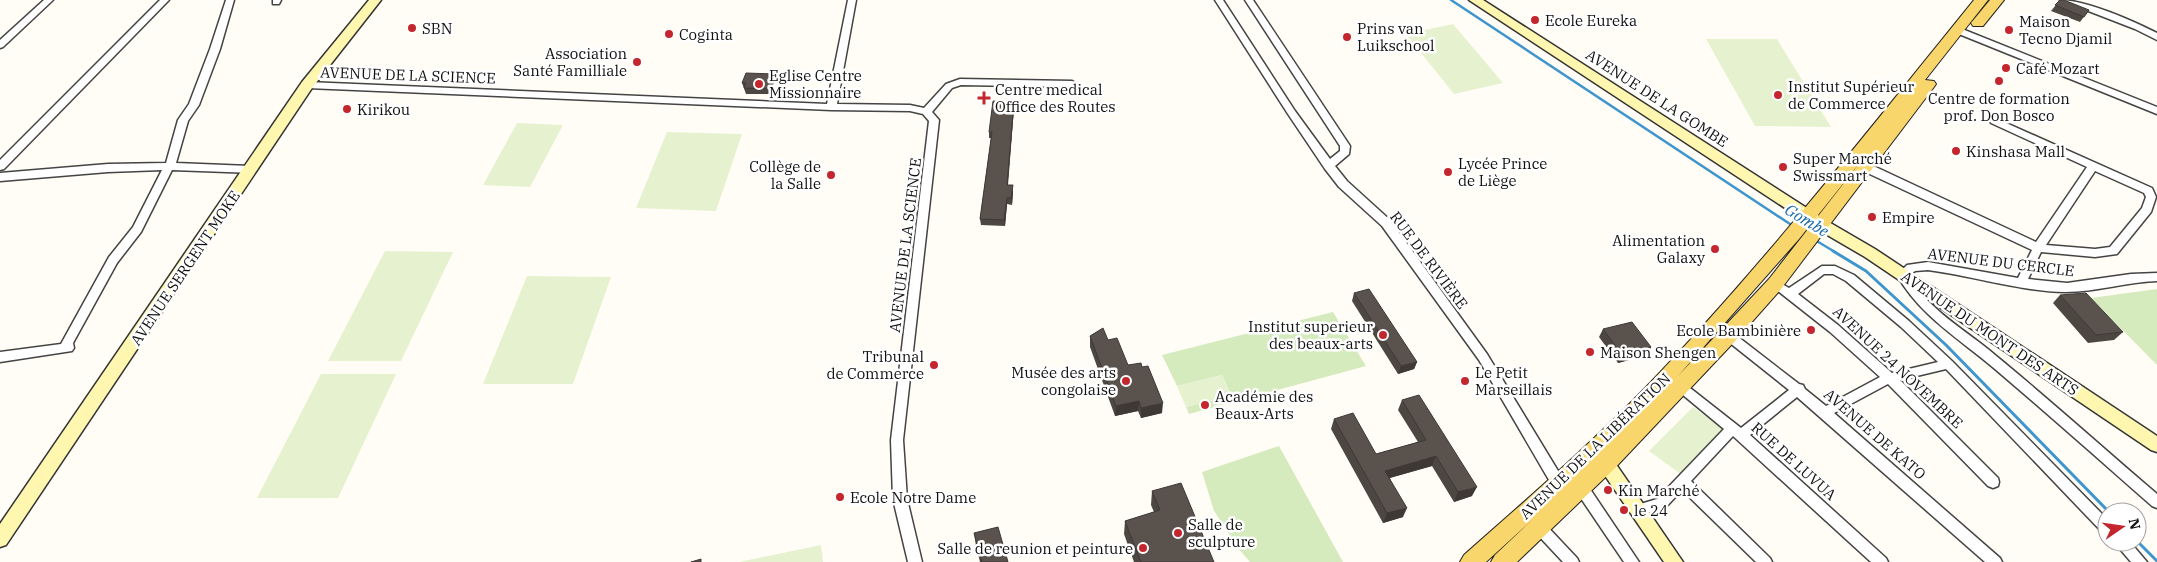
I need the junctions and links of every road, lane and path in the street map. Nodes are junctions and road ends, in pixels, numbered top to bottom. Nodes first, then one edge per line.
1 (40, 0) edge
2 (49, 0) edge
3 (164, 0) edge
4 (230, 0) edge
5 (374, 0) edge
6 (852, 0) edge
7 (1219, 0) edge
8 (1249, 0) edge
9 (1475, 0) edge
10 (1981, 0) edge
11 (1996, 0) edge
12 (2064, 0) edge
13 (2138, 27) junction
14 (2157, 29) edge
15 (1962, 32) junction
16 (0, 36) edge
17 (2157, 37) edge
18 (0, 45) edge
19 (1072, 84) dead end
20 (307, 85) junction
21 (831, 107) junction
22 (2157, 111) edge
23 (926, 112) junction
24 (1995, 121) dead end
25 (0, 166) edge
26 (168, 166) junction
27 (1330, 166) junction
28 (1864, 166) junction
29 (2093, 166) junction
30 (250, 170) junction
31 (0, 177) edge
32 (1807, 229) junction
33 (2038, 248) junction
34 (1903, 275) junction
35 (2157, 277) edge
36 (2022, 281) junction
37 (1783, 289) junction
38 (1728, 336) junction
39 (0, 357) edge
40 (1948, 364) junction
41 (1890, 378) junction
42 (1681, 387) junction
43 (1799, 390) junction
44 (1825, 412) junction
45 (1737, 431) junction
46 (2157, 445) edge
47 (1601, 456) junction
48 (1683, 482) junction
49 (1993, 482) dead end
50 (1570, 490) junction
51 (2157, 502) edge
52 (1639, 510) junction
53 (2097, 518) edge
54 (1539, 527) junction
55 (0, 539) edge
56 (2130, 552) edge
57 (915, 562) edge
58 (1471, 562) edge
59 (1502, 562) edge
60 (1572, 562) edge
61 (1632, 562) edge
62 (1674, 562) edge
63 (1765, 562) edge
64 (1881, 562) edge
65 (1995, 562) edge
66 (2140, 562) edge

1 - 16 street
2 - 18 street
3 - 25 street
4 - 26 street
5 - 20 street, AVENUE SERGENT MOKE
6 - 21 street
7 - 27 street, RUE DE RIVIÈRE
8 - 27 street
9 - 32 street, AVENUE DE LA GOMBE
10 - 15 main road, AVENUE DE LA LIBÉRATION
11 - 15 main road, AVENUE DE LA LIBÉRATION
12 - 13 street
13 - 14 street
13 - 17 street
15 - 22 street
15 - 28 main road, AVENUE DE LA LIBÉRATION
15 - 32 main road, AVENUE DE LA LIBÉRATION
19 - 23 street
20 - 21 street, AVENUE DE LA SCIENCE
20 - 30 street, AVENUE SERGENT MOKE
21 - 23 street, AVENUE DE LA SCIENCE
23 - 57 street, AVENUE DE LA SCIENCE
24 - 29 street
26 - 30 street
26 - 31 street
26 - 39 street
27 - 50 street, RUE DE RIVIÈRE
28 - 32 main road, AVENUE DE LA LIBÉRATION
28 - 33 street
29 - 33 street
29 - 33 street
30 - 55 street, AVENUE SERGENT MOKE
32 - 34 street, AVENUE DU MONT DES ARTS
32 - 37 main road, AVENUE DE LA LIBÉRATION
32 - 47 main road, AVENUE DE LA LIBÉRATION
33 - 36 street
34 - 36 street, AVENUE DU CERCLE
34 - 46 street, AVENUE DU MONT DES ARTS
34 - 51 street
35 - 36 street, AVENUE DU CERCLE
37 - 38 main road, AVENUE DE LA LIBÉRATION
37 - 40 street
37 - 41 street, AVENUE 24 NOVEMBRE
38 - 42 main road, AVENUE DE LA LIBÉRATION
38 - 43 street, AVENUE DE KATO
40 - 41 street
40 - 53 street
41 - 44 street
41 - 49 street, AVENUE 24 NOVEMBRE
42 - 45 street, RUE DE LUVUA
42 - 47 main road, AVENUE DE LA LIBÉRATION
43 - 44 street, AVENUE DE KATO
43 - 45 street
44 - 65 street, AVENUE DE KATO
45 - 48 street
45 - 64 street, RUE DE LUVUA
47 - 50 main road, AVENUE DE LA LIBÉRATION
47 - 52 street
48 - 52 street
48 - 63 street
50 - 54 main road, AVENUE DE LA LIBÉRATION
50 - 58 main road, AVENUE DE LA LIBÉRATION
50 - 61 street, RUE DE RIVIÈRE
52 - 62 street
54 - 59 main road, AVENUE DE LA LIBÉRATION
54 - 60 street
56 - 66 street

